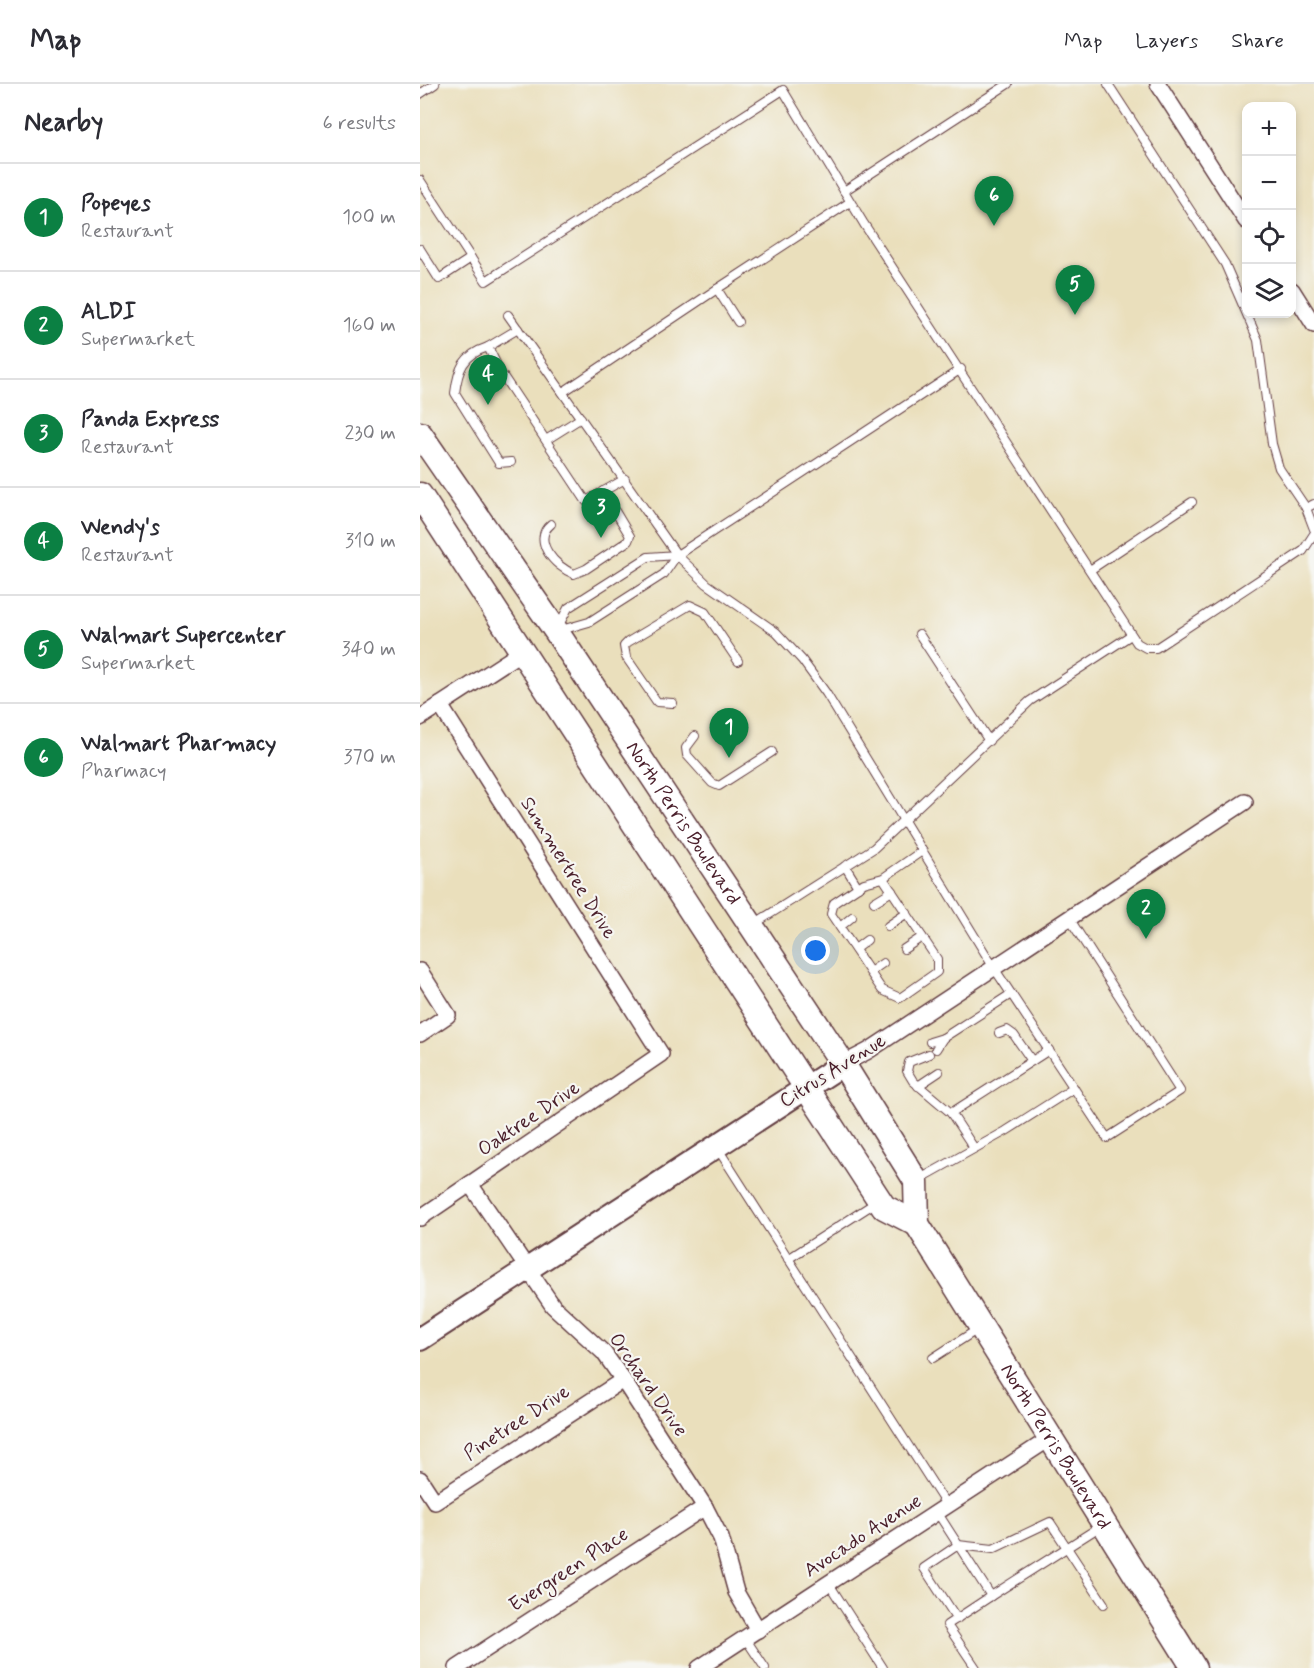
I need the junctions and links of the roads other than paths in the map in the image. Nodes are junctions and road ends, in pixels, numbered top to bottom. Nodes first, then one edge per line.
1 (435, 84) edge
2 (1008, 84) edge
3 (1108, 84) edge
4 (1158, 84) edge
5 (420, 94) edge
6 (420, 180) edge
7 (844, 190) junction
8 (850, 202) junction
9 (1242, 214) edge
10 (420, 249) edge
11 (471, 258) junction
12 (717, 289) junction
13 (1296, 296) edge
14 (508, 315) dead end
15 (738, 322) dead end
16 (1314, 325) edge
17 (518, 329) junction
18 (488, 347) junction
19 (961, 369) junction
20 (563, 392) junction
21 (582, 418) junction
22 (420, 434) edge
23 (546, 440) junction
24 (511, 462) dead end
25 (625, 479) junction
26 (603, 491) junction
27 (420, 495) edge
28 (1192, 502) dead end
29 (1314, 504) edge
30 (1306, 508) junction
31 (551, 524) dead end
32 (1314, 529) edge
33 (1314, 534) edge
34 (676, 555) junction
35 (1090, 570) junction
36 (556, 631) junction
37 (919, 634) dead end
38 (1131, 635) junction
39 (523, 651) junction
40 (738, 661) dead end
41 (673, 703) dead end
42 (440, 705) junction
43 (420, 718) edge
44 (695, 736) dead end
45 (989, 741) junction
46 (771, 752) dead end
47 (1245, 802) dead end
48 (904, 820) junction
49 (922, 851) junction
50 (845, 866) junction
51 (883, 878) junction
52 (858, 887) junction
53 (891, 891) junction
54 (874, 903) dead end
55 (907, 914) junction
56 (852, 917) dead end
57 (1069, 918) junction
58 (752, 925) junction
59 (888, 926) dead end
60 (840, 927) junction
61 (922, 937) junction
62 (867, 940) dead end
63 (855, 949) junction
64 (904, 949) dead end
65 (883, 963) dead end
66 (994, 968) junction
67 (420, 971) edge
68 (870, 972) junction
69 (1011, 994) junction
70 (999, 1033) dead end
71 (420, 1034) edge
72 (1049, 1050) junction
73 (661, 1054) joint
74 (1032, 1061) junction
75 (843, 1064) junction
76 (939, 1072) dead end
77 (918, 1086) junction
78 (806, 1087) junction
79 (1074, 1088) junction
80 (951, 1113) junction
81 (716, 1146) junction
82 (974, 1148) junction
83 (916, 1181) junction
84 (470, 1184) junction
85 (879, 1200) junction
86 (420, 1218) edge
87 (917, 1224) junction
88 (788, 1259) junction
89 (528, 1268) junction
90 (979, 1328) junction
91 (420, 1339) edge
92 (933, 1358) dead end
93 (623, 1380) junction
94 (1049, 1439) junction
95 (420, 1479) edge
96 (705, 1507) junction
97 (942, 1509) junction
98 (1103, 1526) junction
99 (958, 1545) junction
100 (1067, 1548) junction
101 (829, 1584) junction
102 (991, 1596) junction
103 (1104, 1604) dead end
104 (957, 1619) junction
105 (752, 1634) junction
106 (457, 1668) edge
107 (699, 1668) edge
108 (765, 1668) edge
109 (883, 1668) edge
110 (976, 1668) edge
111 (1194, 1668) edge

1 - 5 lane
2 - 7 lane
3 - 30 lane
4 - 9 street
6 - 11 lane
7 - 8 lane
7 - 11 lane
8 - 12 lane
8 - 19 lane
10 - 11 lane
12 - 15 lane
12 - 20 lane
13 - 16 street
14 - 17 lane
17 - 18 lane
17 - 20 lane
18 - 23 lane
18 - 24 lane
19 - 34 lane
19 - 35 lane
20 - 21 lane
21 - 23 lane
21 - 25 lane
22 - 36 main road, North Perris Boulevard
23 - 26 lane
25 - 26 lane
25 - 34 lane
26 - 31 lane
27 - 39 main road, North Perris Boulevard
28 - 35 lane
29 - 30 lane
30 - 32 lane
33 - 38 lane
34 - 36 lane
34 - 36 lane
34 - 48 lane
35 - 38 lane
36 - 39 main road
36 - 58 main road, North Perris Boulevard
37 - 45 lane
38 - 45 lane
39 - 42 street
39 - 78 main road, North Perris Boulevard
40 - 41 lane
42 - 43 street
42 - 73 street, Summertree Drive
44 - 46 lane
45 - 48 lane
47 - 57 street, Citrus Avenue
48 - 49 lane
48 - 50 lane
49 - 51 lane
49 - 66 lane
50 - 52 lane
50 - 58 lane
51 - 52 lane
51 - 53 lane
52 - 60 lane
53 - 54 lane
53 - 55 lane
55 - 59 lane
55 - 61 lane
56 - 60 lane
57 - 66 street, Citrus Avenue
57 - 79 lane
58 - 75 main road, North Perris Boulevard
60 - 63 lane
61 - 64 lane
61 - 68 lane
62 - 63 lane
63 - 68 lane
65 - 68 lane
66 - 69 lane
66 - 75 street, Citrus Avenue
67 - 71 street
69 - 72 lane
69 - 77 lane
70 - 74 lane
72 - 74 lane
72 - 79 lane
73 - 84 street, Oaktree Drive
74 - 80 lane
75 - 78 street, Citrus Avenue
75 - 83 main road, North Perris Boulevard
76 - 77 lane
77 - 80 lane
78 - 81 street, Citrus Avenue
78 - 85 main road, North Perris Boulevard
79 - 82 lane
80 - 82 lane
81 - 88 lane
81 - 89 street, Citrus Avenue
82 - 83 lane
83 - 87 main road, North Perris Boulevard
84 - 86 street, Oaktree Drive
84 - 89 street, Orchard Drive
85 - 87 main road, North Perris Boulevard
85 - 88 lane
87 - 90 main road, North Perris Boulevard
88 - 97 lane
89 - 91 street, Citrus Avenue
89 - 93 street, Orchard Drive
90 - 92 lane
90 - 94 main road, North Perris Boulevard
93 - 95 street, Pinetree Drive
93 - 96 street, Orchard Drive
94 - 97 street, Avocado Avenue
94 - 98 main road, North Perris Boulevard
96 - 105 street, Orchard Drive
96 - 106 street, Evergreen Place
97 - 99 lane
97 - 101 street, Avocado Avenue
98 - 100 lane
98 - 111 main road, North Perris Boulevard
99 - 100 lane
99 - 102 lane
99 - 104 lane
100 - 102 lane
100 - 103 lane
101 - 105 street, Avocado Avenue
101 - 109 lane
102 - 104 lane
104 - 110 lane
105 - 107 street, Avocado Avenue
105 - 108 lane

